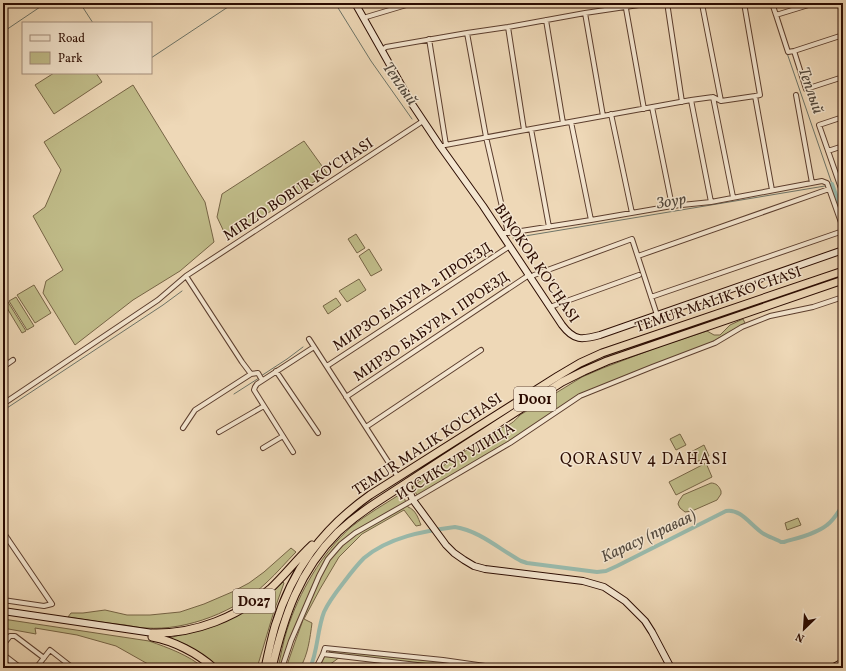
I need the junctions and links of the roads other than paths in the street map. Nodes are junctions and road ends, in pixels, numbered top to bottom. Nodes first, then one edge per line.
1 (355, 3) edge
2 (413, 3) edge
3 (652, 3) edge
4 (744, 3) edge
5 (772, 3) edge
6 (815, 3) edge
7 (702, 4) edge
8 (626, 5) edge
9 (668, 9) dead end
10 (585, 13) junction
11 (776, 15) junction
12 (363, 18) junction
13 (546, 20) junction
14 (508, 27) junction
15 (467, 33) junction
16 (843, 35) edge
17 (429, 39) junction
18 (382, 50) junction
19 (794, 51) junction
20 (843, 77) edge
21 (796, 95) dead end
22 (755, 96) junction
23 (713, 97) junction
24 (692, 100) junction
25 (721, 101) junction
26 (682, 102) junction
27 (652, 107) junction
28 (644, 109) junction
29 (612, 114) junction
30 (603, 116) junction
31 (843, 117) edge
32 (423, 122) junction
33 (572, 122) junction
34 (563, 123) junction
35 (531, 129) junction
36 (524, 130) junction
37 (486, 137) junction
38 (443, 146) junction
39 (843, 146) edge
40 (828, 151) junction
41 (843, 176) edge
42 (837, 178) junction
43 (812, 183) junction
44 (829, 189) junction
45 (772, 190) junction
46 (843, 194) edge
47 (733, 197) junction
48 (711, 202) junction
49 (672, 206) junction
50 (632, 213) junction
51 (591, 220) junction
52 (549, 227) junction
53 (843, 230) edge
54 (501, 233) junction
55 (508, 233) junction
56 (510, 246) junction
57 (843, 250) edge
58 (638, 256) junction
59 (843, 271) edge
60 (639, 275) dead end
61 (186, 276) junction
62 (530, 276) junction
63 (843, 280) edge
64 (651, 297) junction
65 (843, 297) edge
66 (550, 307) junction
67 (657, 315) junction
68 (683, 325) junction
69 (686, 334) junction
70 (309, 339) dead end
71 (314, 347) junction
72 (481, 350) dead end
73 (13, 360) dead end
74 (327, 366) junction
75 (3, 367) edge
76 (276, 372) junction
77 (251, 374) junction
78 (262, 380) junction
79 (346, 396) junction
80 (3, 404) edge
81 (264, 406) junction
82 (366, 427) junction
83 (183, 428) dead end
84 (219, 432) dead end
85 (318, 434) dead end
86 (283, 436) junction
87 (263, 448) dead end
88 (293, 452) dead end
89 (398, 477) junction
90 (408, 482) junction
91 (396, 489) junction
92 (413, 500) junction
93 (332, 527) junction
94 (3, 532) edge
95 (8, 539) junction
96 (3, 542) edge
97 (3, 600) edge
98 (3, 611) edge
99 (3, 615) edge
100 (152, 635) junction
101 (3, 645) edge
102 (323, 654) junction
103 (3, 655) edge
104 (44, 658) junction
105 (843, 662) edge
106 (20, 668) edge
107 (36, 668) edge
108 (73, 668) edge
109 (214, 668) edge
110 (265, 668) edge
111 (272, 668) edge
112 (282, 668) edge
113 (316, 668) edge
114 (443, 668) edge
115 (499, 668) edge
116 (671, 668) edge
117 (832, 668) edge

1 - 12 main road, BINOKOR KO'CHASI
2 - 12 street
3 - 8 street
4 - 22 street
5 - 11 street
6 - 11 street
7 - 25 street
8 - 10 street
8 - 28 street
9 - 26 street
10 - 13 street
10 - 30 street
11 - 19 street
12 - 18 main road, BINOKOR KO'CHASI
13 - 14 street
13 - 34 street
14 - 15 street
14 - 36 street
15 - 17 street
15 - 37 street
16 - 19 street
17 - 18 street
17 - 38 street
18 - 32 main road, BINOKOR KO'CHASI
19 - 20 street
21 - 43 street
22 - 25 street
22 - 45 street
23 - 24 street
23 - 25 street
23 - 47 street
24 - 26 street
24 - 48 street
26 - 27 street
27 - 28 street
27 - 49 street
28 - 29 street
29 - 30 street
29 - 50 street
30 - 33 street
31 - 40 street
32 - 38 main road, BINOKOR KO'CHASI
32 - 61 street, MIRZO BOBUR KO‘CHASI
33 - 34 street
33 - 51 street
34 - 35 street
35 - 36 street
35 - 52 street
36 - 37 street
37 - 38 street
37 - 55 street
38 - 54 main road, BINOKOR KO'CHASI
39 - 40 street
40 - 42 street
41 - 42 street
42 - 46 street
43 - 44 street
43 - 45 street
44 - 53 street
44 - 58 street
45 - 47 street
47 - 48 street
48 - 49 street
49 - 50 street
50 - 51 street
51 - 52 street
52 - 55 street
53 - 64 street
54 - 55 street
54 - 56 main road, BINOKOR KO'CHASI
56 - 62 main road, BINOKOR KO'CHASI
56 - 74 street, МИРЗО БАБУРА 2 ПРОЕЗД
57 - 67 main road, BINOKOR KO'CHASI
58 - 62 street, МИРЗО БАБУРА 1 ПРОЕЗД
58 - 64 street
59 - 68 highway, TEMUR MALIK KO'CHASI / D001
60 - 66 street
61 - 77 street
61 - 80 street, MIRZO BOBUR KO‘CHASI
62 - 66 main road, BINOKOR KO'CHASI
62 - 79 street, МИРЗО БАБУРА 1 ПРОЕЗД
63 - 69 highway, TEMUR MALIK KO'CHASI / D001
64 - 67 street
65 - 92 street, ИССИКСУВ УЛИЦА
66 - 67 main road, BINOKOR KO'CHASI
68 - 69 highway
68 - 89 highway, TEMUR MALIK KO'CHASI / D001
69 - 90 highway, TEMUR MALIK KO'CHASI / D001
70 - 71 street
71 - 74 street
71 - 76 street
72 - 82 street
73 - 75 street
74 - 79 street
76 - 78 street
76 - 85 street
77 - 78 street
77 - 83 street
78 - 81 street
79 - 82 street
81 - 84 street
81 - 86 street
82 - 89 street
86 - 87 street
86 - 88 street
89 - 93 highway, TEMUR MALIK KO'CHASI / D001
90 - 91 highway, TEMUR MALIK KO'CHASI / D001
90 - 92 main road
91 - 92 main road
91 - 111 highway, TEMUR MALIK KO'CHASI / D001
92 - 112 street, ИССИКСУВ УЛИЦА
92 - 116 main road
93 - 100 highway, D027
93 - 110 highway, TEMUR MALIK KO'CHASI / D001
94 - 95 street
95 - 96 street
95 - 97 street
98 - 100 main road, D027
99 - 100 main road, D027
100 - 109 highway, D027
101 - 104 street
102 - 113 street
102 - 114 street
102 - 115 street
103 - 106 street
104 - 107 street
104 - 108 street
105 - 117 main road

